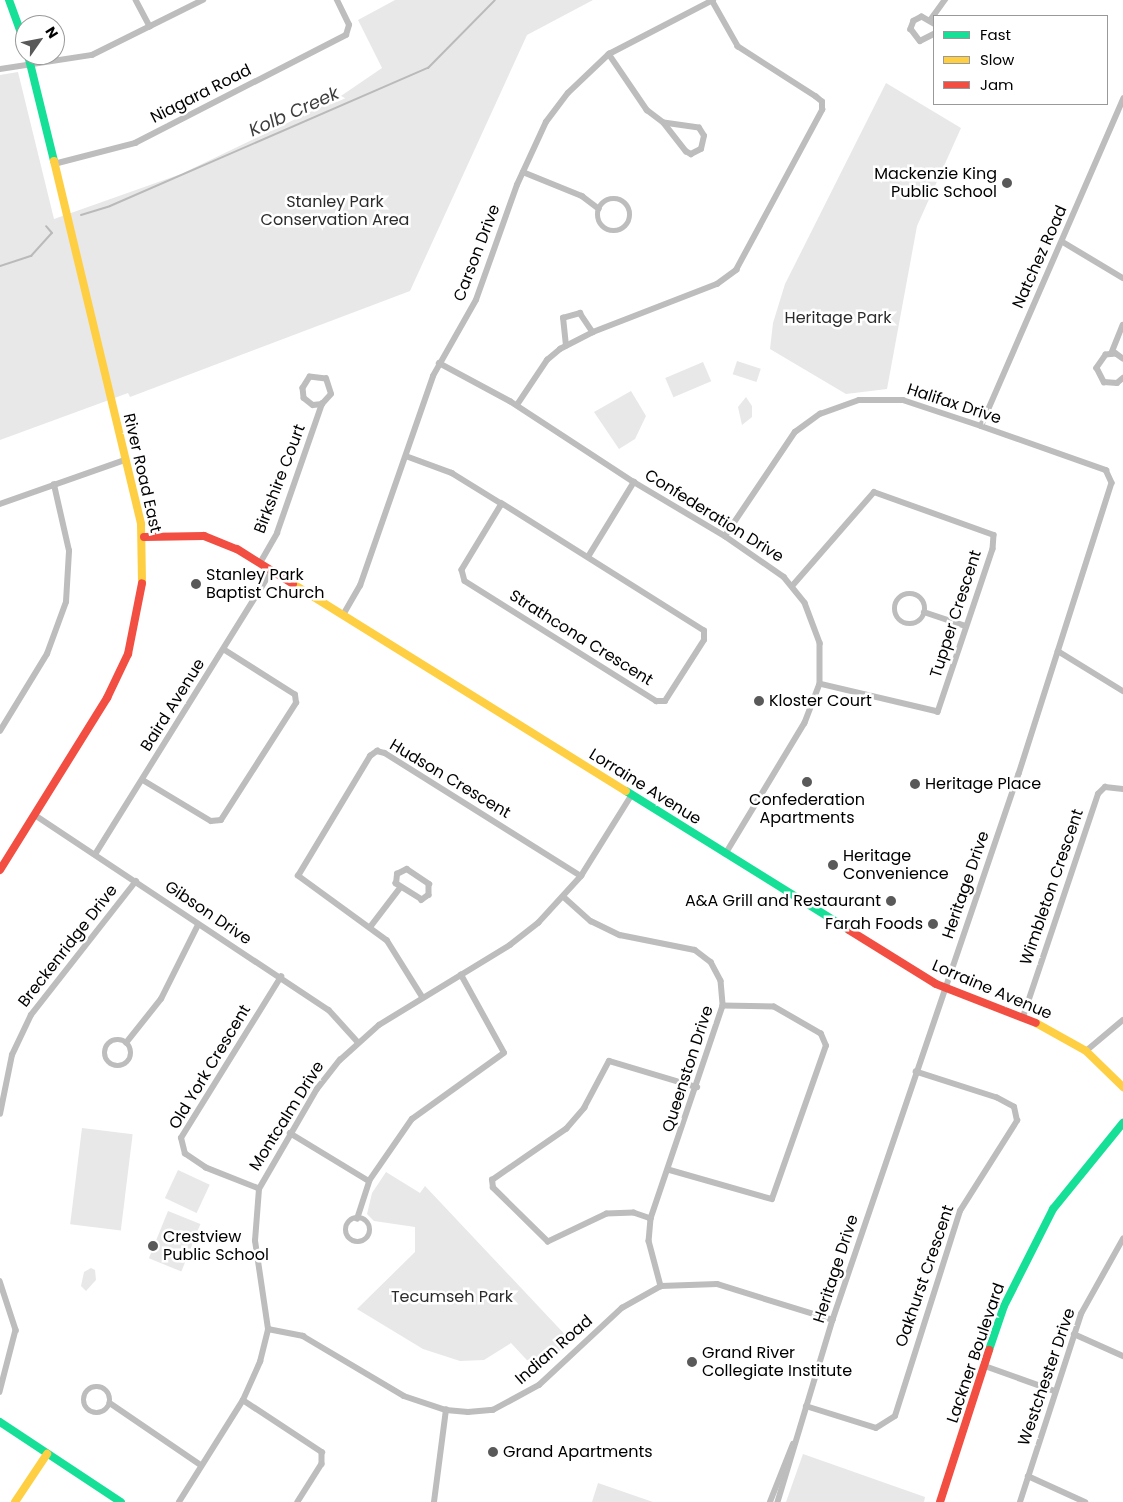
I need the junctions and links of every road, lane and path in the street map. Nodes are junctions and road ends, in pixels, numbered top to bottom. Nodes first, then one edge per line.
1 (9, 0) edge
2 (136, 0) edge
3 (204, 0) edge
4 (337, 0) edge
5 (713, 0) edge
6 (945, 0) edge
7 (936, 15) edge
8 (15, 16) edge
9 (932, 22) edge
10 (150, 26) junction
11 (933, 34) edge
12 (609, 54) junction
13 (65, 59) edge
14 (24, 65) edge
15 (30, 65) edge
16 (0, 69) edge
17 (1123, 99) edge
18 (664, 123) junction
19 (54, 164) junction
20 (523, 172) junction
21 (599, 209) junction
22 (1063, 242) junction
23 (1123, 278) edge
24 (1123, 324) edge
25 (592, 332) junction
26 (566, 346) junction
27 (1110, 354) junction
28 (1123, 359) edge
29 (439, 363) junction
30 (1123, 378) edge
31 (322, 404) junction
32 (517, 405) junction
33 (981, 426) junction
34 (406, 456) junction
35 (125, 460) junction
36 (1110, 476) joint
37 (634, 482) junction
38 (54, 485) junction
39 (0, 504) edge
40 (502, 504) junction
41 (725, 536) junction
42 (144, 538) junction
43 (588, 557) junction
44 (260, 562) junction
45 (272, 570) junction
46 (793, 586) junction
47 (924, 612) junction
48 (342, 615) junction
49 (966, 626) junction
50 (224, 650) junction
51 (1058, 651) junction
52 (820, 684) junction
53 (1123, 691) edge
54 (0, 731) edge
55 (143, 780) junction
56 (1123, 789) edge
57 (631, 796) junction
58 (35, 815) junction
59 (96, 853) junction
60 (726, 854) junction
61 (0, 870) edge
62 (581, 876) junction
63 (136, 881) junction
64 (400, 888) junction
65 (564, 897) junction
66 (198, 925) junction
67 (370, 926) junction
68 (461, 975) junction
69 (281, 977) junction
70 (944, 988) junction
71 (422, 997) junction
72 (723, 1006) junction
73 (1023, 1017) junction
74 (1123, 1020) edge
75 (358, 1042) junction
76 (126, 1043) junction
77 (1086, 1051) junction
78 (916, 1072) junction
79 (697, 1087) junction
80 (1123, 1087) edge
81 (0, 1114) edge
82 (1123, 1123) edge
83 (290, 1133) junction
84 (670, 1170) junction
85 (369, 1181) junction
86 (258, 1188) junction
87 (357, 1219) junction
88 (651, 1219) junction
89 (1123, 1239) edge
90 (1120, 1248) edge
91 (0, 1281) edge
92 (662, 1286) junction
93 (833, 1320) junction
94 (268, 1329) junction
95 (1074, 1334) junction
96 (1123, 1356) edge
97 (985, 1366) junction
98 (0, 1392) edge
99 (1055, 1392) junction
100 (243, 1400) junction
101 (110, 1403) junction
102 (806, 1406) junction
103 (446, 1410) junction
104 (0, 1422) edge
105 (794, 1444) junction
106 (47, 1454) junction
107 (201, 1465) junction
108 (1028, 1476) junction
109 (15, 1502) edge
110 (121, 1502) edge
111 (178, 1502) edge
112 (298, 1502) edge
113 (434, 1502) edge
114 (770, 1502) edge
115 (778, 1502) edge
116 (940, 1502) edge
117 (1020, 1502) edge
118 (1085, 1502) edge

1 - 8 street
2 - 10 street
3 - 10 street
4 - 19 street, Niagara Road
5 - 12 street, Carson Drive
5 - 25 street
6 - 7 street
9 - 11 street
10 - 13 street
12 - 18 street
12 - 20 street, Carson Drive
14 - 16 street
15 - 19 street, River Road East
17 - 22 street, Natchez Road
18 - 18 street
19 - 35 street, River Road East
20 - 21 street
20 - 29 street, Carson Drive
21 - 21 street
22 - 23 street
22 - 33 street, Natchez Road
24 - 27 street
25 - 26 street
25 - 26 street
26 - 32 street
27 - 28 street
27 - 30 street
29 - 32 street, Confederation Drive
29 - 34 street, Carson Drive
31 - 31 street, Birkshire Court
31 - 44 street, Birkshire Court
32 - 37 street, Confederation Drive
33 - 36 street, Halifax Drive
33 - 41 street, Halifax Drive
34 - 40 street, Strathcona Crescent
34 - 48 street, Carson Drive
35 - 38 street
35 - 42 street, River Road East
36 - 51 street, Heritage Drive
37 - 41 street, Confederation Drive
37 - 43 street
38 - 39 street
38 - 54 street
40 - 43 street, Strathcona Crescent
40 - 43 street, Strathcona Crescent
41 - 46 street, Confederation Drive
42 - 44 street, Lorraine Avenue
42 - 58 street, River Road East
44 - 45 street, Lorraine Avenue
45 - 48 street, Lorraine Avenue
45 - 50 street, Baird Avenue
46 - 49 street, Tupper Crescent
46 - 52 street, Confederation Drive
47 - 47 street
47 - 49 street
48 - 57 street, Lorraine Avenue
49 - 52 street, Tupper Crescent
50 - 55 street, Baird Avenue
50 - 55 street
51 - 53 street
51 - 70 street, Heritage Drive
52 - 60 street, Confederation Drive
55 - 59 street, Baird Avenue
56 - 73 street, Wimbleton Crescent
57 - 60 street, Lorraine Avenue
57 - 62 street, Montcalm Drive
58 - 59 street, Gibson Drive
58 - 61 street, River Road East
59 - 63 street, Gibson Drive
60 - 70 street, Lorraine Avenue
62 - 65 street, Montcalm Drive
62 - 67 street, Hudson Crescent
63 - 66 street, Gibson Drive
63 - 81 street, Breckenridge Drive
64 - 64 street
64 - 67 street
65 - 68 street, Montcalm Drive
65 - 72 street, Queenston Drive
66 - 69 street, Gibson Drive
66 - 76 street
67 - 71 street, Hudson Crescent
68 - 71 street, Montcalm Drive
68 - 85 street
69 - 75 street, Gibson Drive
69 - 86 street, Old York Crescent
70 - 73 street, Lorraine Avenue
70 - 78 street, Heritage Drive
71 - 75 street, Montcalm Drive
72 - 79 street, Queenston Drive
72 - 84 street
73 - 77 street, Lorraine Avenue
74 - 77 street
75 - 83 street, Montcalm Drive
76 - 76 street
77 - 80 street, Lorraine Avenue
78 - 93 street, Heritage Drive
78 - 102 street, Oakhurst Crescent
79 - 84 street, Queenston Drive
79 - 88 street
82 - 97 street, Lackner Boulevard
83 - 85 street
83 - 86 street, Montcalm Drive
84 - 88 street, Queenston Drive
85 - 87 street
86 - 94 street, Montcalm Drive
87 - 87 street
88 - 92 street, Queenston Drive
89 - 90 street, Westchester Drive
90 - 95 street, Westchester Drive
91 - 98 street
92 - 93 street, Indian Road
92 - 103 street, Indian Road
93 - 102 street, Heritage Drive
94 - 100 street, Montcalm Drive
94 - 103 street, Indian Road
95 - 96 street
95 - 99 street, Westchester Drive
97 - 99 street
97 - 116 street, Lackner Boulevard
99 - 108 street, Westchester Drive
100 - 107 street, Montcalm Drive
100 - 112 street
101 - 101 street
101 - 107 street
102 - 105 street, Heritage Drive
103 - 113 street
104 - 106 street
105 - 114 street, Heritage Drive
105 - 115 street, Heritage Drive
106 - 109 street
106 - 110 street
107 - 111 street, Montcalm Drive
108 - 117 street, Westchester Drive
108 - 118 street

